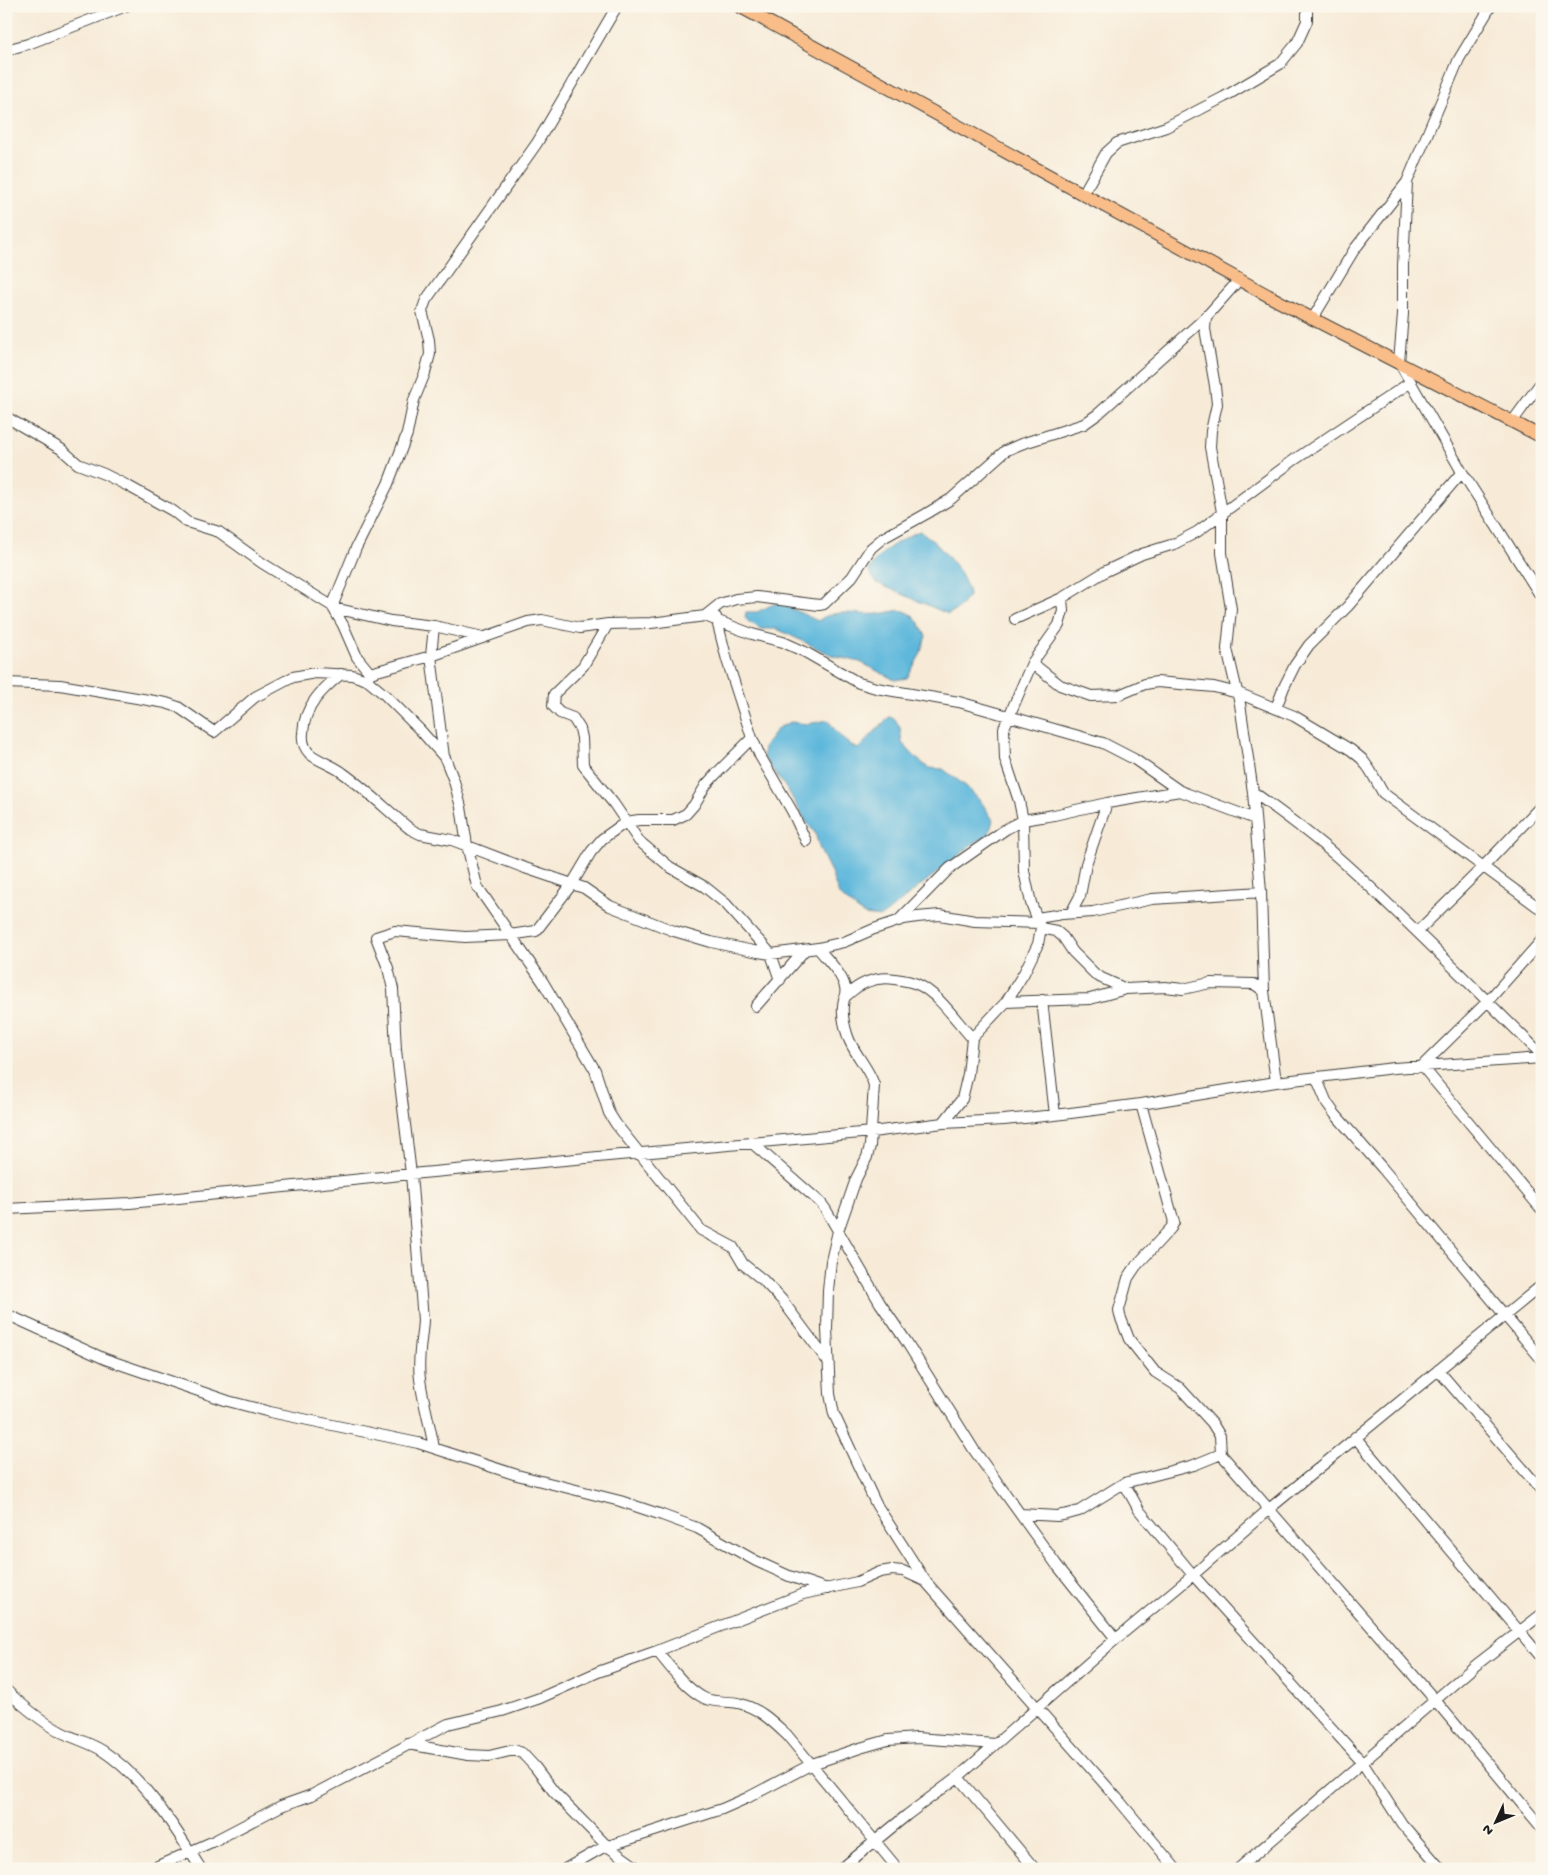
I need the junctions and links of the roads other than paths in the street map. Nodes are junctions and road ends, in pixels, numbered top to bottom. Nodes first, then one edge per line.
1 (126, 6) edge
2 (618, 6) edge
3 (739, 6) edge
4 (1307, 6) edge
5 (1492, 6) edge
6 (6, 50) edge
7 (1407, 182) junction
8 (1083, 194) junction
9 (1240, 280) junction
10 (1206, 317) junction
11 (1313, 318) junction
12 (1399, 362) junction
13 (1542, 381) edge
14 (1411, 382) junction
15 (6, 417) edge
16 (1512, 422) junction
17 (1542, 437) edge
18 (1462, 472) junction
19 (1222, 512) junction
20 (1062, 598) junction
21 (1542, 598) edge
22 (334, 608) junction
23 (714, 609) junction
24 (705, 616) junction
25 (1014, 619) dead end
26 (717, 620) junction
27 (608, 624) junction
28 (434, 626) junction
29 (483, 637) junction
30 (431, 656) junction
31 (1032, 663) junction
32 (341, 674) junction
33 (369, 676) junction
34 (6, 683) edge
35 (1238, 693) junction
36 (1276, 708) junction
37 (1008, 716) junction
38 (752, 738) junction
39 (445, 758) junction
40 (1180, 791) junction
41 (1254, 792) junction
42 (1107, 803) junction
43 (1542, 805) edge
44 (1256, 819) junction
45 (1023, 820) junction
46 (626, 822) junction
47 (806, 841) dead end
48 (467, 845) junction
49 (1483, 867) junction
50 (572, 884) junction
51 (1260, 892) junction
52 (1542, 910) edge
53 (1071, 913) junction
54 (898, 921) junction
55 (1039, 923) junction
56 (1418, 932) junction
57 (510, 935) junction
58 (1542, 940) edge
59 (818, 948) junction
60 (804, 951) junction
61 (771, 954) junction
62 (780, 980) junction
63 (1126, 988) junction
64 (1264, 991) junction
65 (846, 996) junction
66 (1042, 1000) junction
67 (1006, 1002) junction
68 (1487, 1002) junction
69 (756, 1006) dead end
70 (972, 1038) junction
71 (1542, 1056) edge
72 (1422, 1066) junction
73 (1316, 1077) junction
74 (1276, 1082) junction
75 (1141, 1104) junction
76 (1056, 1115) junction
77 (942, 1123) junction
78 (872, 1132) junction
79 (752, 1143) junction
80 (641, 1154) junction
81 (411, 1174) junction
82 (6, 1209) edge
83 (1542, 1210) edge
84 (838, 1231) junction
85 (1542, 1285) edge
86 (6, 1314) edge
87 (1504, 1315) junction
88 (1542, 1360) edge
89 (828, 1363) junction
90 (1438, 1370) junction
91 (1355, 1437) junction
92 (434, 1448) junction
93 (1222, 1454) junction
94 (1124, 1483) junction
95 (1542, 1491) edge
96 (1269, 1509) junction
97 (1020, 1514) junction
98 (1193, 1575) junction
99 (926, 1582) junction
100 (827, 1589) junction
101 (1542, 1614) edge
102 (1518, 1631) junction
103 (1116, 1639) junction
104 (658, 1651) junction
105 (1542, 1658) edge
106 (6, 1690) edge
107 (1435, 1700) junction
108 (1037, 1708) junction
109 (408, 1744) junction
110 (996, 1744) junction
111 (1362, 1762) junction
112 (812, 1764) junction
113 (958, 1777) junction
114 (1542, 1828) edge
115 (874, 1842) junction
116 (608, 1846) junction
117 (191, 1852) junction
118 (151, 1869) edge
119 (201, 1869) edge
120 (565, 1869) edge
121 (639, 1869) edge
122 (841, 1869) edge
123 (898, 1869) edge
124 (1035, 1869) edge
125 (1176, 1869) edge
126 (1238, 1869) edge
127 (1441, 1869) edge

1 - 6 street
2 - 22 street
3 - 8 main road
4 - 8 street
5 - 7 street
7 - 11 street
7 - 12 street
8 - 9 main road
9 - 10 street
9 - 11 main road
10 - 19 street
10 - 23 street
11 - 12 main road
12 - 14 street
12 - 16 main road
13 - 16 street
14 - 18 street
14 - 19 street
15 - 22 street
16 - 17 main road
18 - 21 street
18 - 36 street
19 - 20 street
19 - 35 street
20 - 25 street
20 - 31 street
22 - 28 street
22 - 33 street
23 - 24 street
23 - 26 street
24 - 26 street
24 - 27 street
26 - 37 street
26 - 38 street
27 - 29 street
27 - 46 street
28 - 29 street
28 - 30 street
29 - 30 street
30 - 33 street
30 - 39 street
31 - 35 street
31 - 37 street
32 - 33 street
32 - 34 street
32 - 48 street
33 - 39 street
35 - 36 street
35 - 41 street
36 - 49 street
37 - 40 street
37 - 45 street
38 - 46 street
38 - 47 street
39 - 48 street
40 - 42 street
40 - 44 street
41 - 44 street
41 - 56 street
42 - 45 street
42 - 53 street
43 - 49 street
44 - 51 street
45 - 54 street
45 - 55 street
46 - 50 street
46 - 61 street
48 - 50 street
48 - 57 street
49 - 52 street
49 - 56 street
50 - 57 street
50 - 61 street
51 - 53 street
51 - 64 street
53 - 55 street
54 - 55 street
54 - 59 street
55 - 63 street
55 - 67 street
56 - 68 street
57 - 80 street
57 - 81 street
58 - 68 street
59 - 60 street
59 - 65 street
60 - 61 street
60 - 62 street
61 - 62 street
62 - 69 street
63 - 64 street
63 - 66 street
64 - 74 street
65 - 70 street
65 - 78 street
66 - 67 street
66 - 76 street
67 - 70 street
68 - 71 street
68 - 72 street
70 - 77 street
71 - 72 street
72 - 73 street
72 - 83 street
73 - 74 street
73 - 87 street
74 - 75 street
75 - 76 street
75 - 93 street
76 - 77 street
77 - 78 street
78 - 79 street
78 - 84 street
79 - 80 street
79 - 84 street
80 - 81 street
80 - 89 street
81 - 82 street
81 - 92 street
84 - 89 street
84 - 97 street
85 - 87 street
86 - 92 street
87 - 88 street
87 - 90 street
89 - 99 street
90 - 91 street
90 - 95 street
91 - 96 street
91 - 102 street
92 - 100 street
93 - 94 street
93 - 96 street
94 - 97 street
94 - 98 street
96 - 98 street
96 - 107 street
97 - 103 street
98 - 103 street
98 - 111 street
99 - 100 street
99 - 108 street
100 - 104 street
101 - 102 street
102 - 105 street
102 - 107 street
103 - 108 street
104 - 109 street
104 - 112 street
106 - 117 street
107 - 111 street
107 - 114 street
108 - 110 street
108 - 125 street
109 - 116 street
109 - 117 street
110 - 112 street
110 - 113 street
111 - 126 street
111 - 127 street
112 - 115 street
112 - 116 street
113 - 115 street
113 - 124 street
115 - 122 street
115 - 123 street
116 - 120 street
116 - 121 street
117 - 118 street
117 - 119 street

